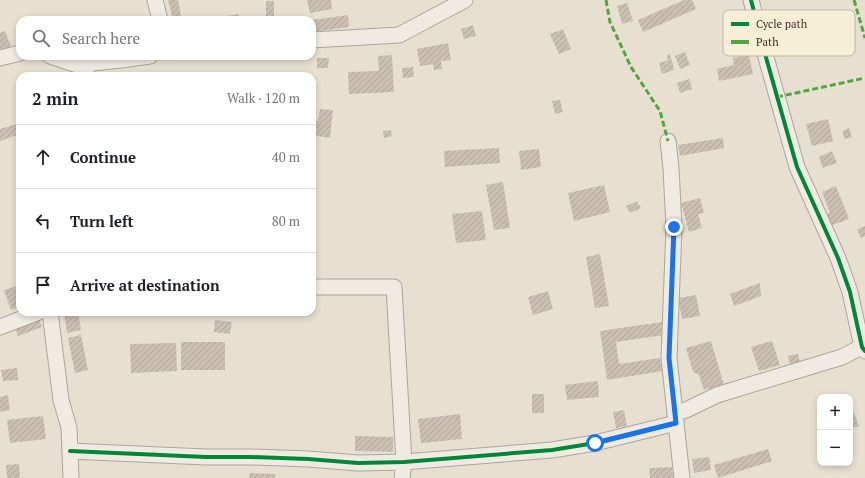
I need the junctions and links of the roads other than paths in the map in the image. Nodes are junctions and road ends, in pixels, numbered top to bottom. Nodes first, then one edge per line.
1 (156, 0) edge
2 (465, 0) edge
3 (751, 0) edge
4 (753, 10) edge
5 (159, 16) edge
6 (316, 40) edge
7 (16, 54) edge
8 (765, 56) edge
9 (0, 58) edge
10 (59, 60) edge
11 (121, 60) edge
12 (85, 72) edge
13 (668, 141) dead end
14 (316, 287) edge
15 (29, 316) edge
16 (50, 316) edge
17 (0, 327) edge
18 (864, 348) edge
19 (676, 418) junction
20 (70, 451) junction
21 (404, 462) junction
22 (71, 478) edge
23 (402, 478) edge
24 (682, 478) edge

1 - 5 street
2 - 6 street
3 - 4 street
7 - 9 street
8 - 18 street
10 - 12 street
11 - 12 street
13 - 19 street
14 - 21 street
15 - 17 street
16 - 20 street
18 - 19 street
19 - 21 street
19 - 24 street
20 - 21 street
20 - 22 street
21 - 23 street

